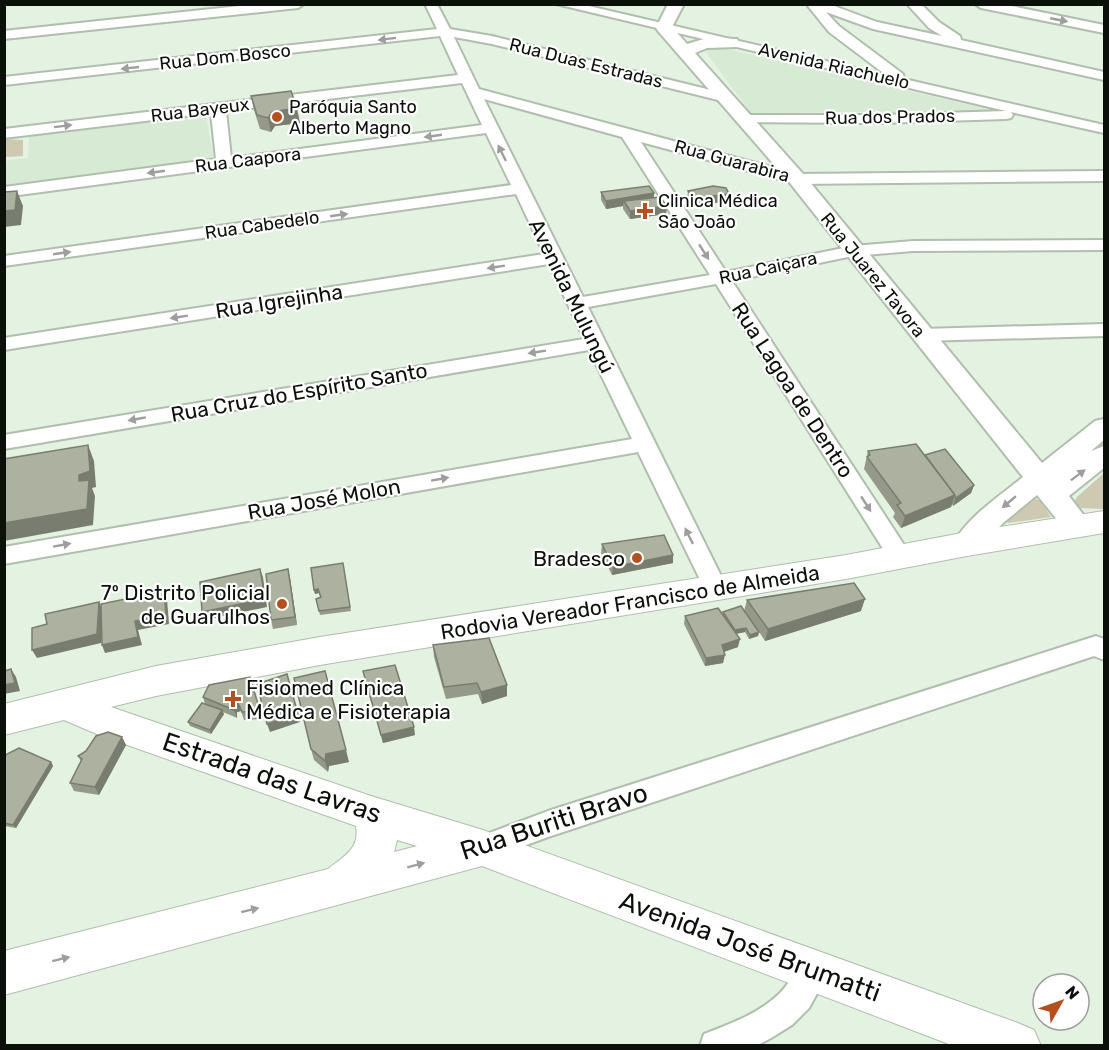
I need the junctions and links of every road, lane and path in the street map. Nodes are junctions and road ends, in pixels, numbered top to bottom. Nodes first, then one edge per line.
1 (298, 4) edge
2 (430, 4) edge
3 (562, 4) edge
4 (676, 4) edge
5 (815, 4) edge
6 (913, 4) edge
7 (981, 4) edge
8 (664, 28) junction
9 (1104, 29) edge
10 (445, 32) junction
11 (4, 35) edge
12 (730, 43) junction
13 (961, 44) junction
14 (686, 53) junction
15 (1104, 76) edge
16 (4, 81) edge
17 (907, 83) junction
18 (470, 85) junction
19 (726, 98) junction
20 (218, 108) junction
21 (1036, 114) junction
22 (744, 118) junction
23 (491, 128) junction
24 (1104, 129) edge
25 (627, 132) junction
26 (4, 134) edge
27 (224, 163) junction
28 (1104, 176) edge
29 (797, 179) junction
30 (520, 189) junction
31 (4, 192) edge
32 (1104, 245) edge
33 (853, 251) junction
34 (554, 258) junction
35 (4, 261) edge
36 (721, 278) junction
37 (576, 304) junction
38 (1104, 330) edge
39 (922, 335) junction
40 (594, 343) junction
41 (4, 344) edge
42 (1104, 427) edge
43 (4, 442) edge
44 (644, 444) junction
45 (1104, 455) edge
46 (1045, 487) junction
47 (1091, 524) edge
48 (967, 544) junction
49 (4, 556) edge
50 (900, 557) junction
51 (715, 588) junction
52 (1100, 648) edge
53 (156, 681) junction
54 (63, 703) junction
55 (10, 723) edge
56 (149, 735) junction
57 (371, 814) junction
58 (483, 848) junction
59 (339, 885) junction
60 (813, 972) junction
61 (4, 973) edge
62 (716, 1046) edge
63 (1018, 1046) edge

1 - 11 street
2 - 10 street, Avenida Mulungú
3 - 8 street, Avenida Riachuelo
4 - 8 street
5 - 13 street
5 - 17 street
6 - 13 street
7 -> 9 street
8 - 12 street, Avenida Riachuelo
8 - 14 street, Rua Juarez Tavora
10 -> 16 street, Rua Dom Bosco
10 - 18 street, Avenida Mulungú
10 - 19 street, Rua Duas Estradas
12 - 14 street
12 - 17 street, Avenida Riachuelo
13 - 15 street
14 - 19 street, Rua Juarez Tavora
17 - 21 street, Avenida Riachuelo
18 - 20 street, Rua Bayeux
18 - 23 street, Avenida Mulungú
18 - 25 street, Rua Guarabira
19 - 22 street, Rua Juarez Tavora
26 -> 20 street, Rua Bayeux
20 - 27 street
21 - 22 street, Rua dos Prados
21 - 24 street, Avenida Riachuelo
22 - 29 street, Rua Juarez Tavora
23 -> 27 street, Rua Caapora
30 -> 23 street, Avenida Mulungú
25 - 29 street, Rua Guarabira
25 -> 36 street, Rua Lagoa de Dentro
27 -> 31 street, Rua Caapora
28 - 29 street, Rua Guarabira
29 - 33 street, Rua Juarez Tavora
30 - 34 street, Avenida Mulungú
35 -> 30 street, Rua Cabedelo
32 - 33 street, Rua Caiçara
33 - 36 street, Rua Caiçara
33 - 39 street, Rua Juarez Tavora
34 - 37 street, Avenida Mulungú
34 -> 41 street, Rua Igrejinha
36 - 37 street, Rua Caiçara
36 -> 50 street, Rua Lagoa de Dentro
37 - 40 street, Avenida Mulungú
38 - 39 street
39 - 46 street, Rua Juarez Tavora
40 -> 43 street, Rua Cruz do Espírito Santo
40 - 44 street, Avenida Mulungú
42 - 46 street
49 -> 44 street, Rua José Molon
51 -> 44 street, Avenida Mulungú
46 -> 45 street
46 - 47 street, Rua Juarez Tavora
46 -> 48 street
47 - 48 main road, Rodovia Vereador Francisco de Almeida
48 - 50 main road, Rodovia Vereador Francisco de Almeida
50 - 51 main road, Rodovia Vereador Francisco de Almeida
51 - 53 main road, Rodovia Vereador Francisco de Almeida
52 - 58 street, Rua Buriti Bravo
53 - 54 main road, Rodovia Vereador Francisco de Almeida
53 - 56 main road
54 - 55 main road
54 - 56 main road, Estrada das Lavras
56 - 57 main road, Estrada das Lavras
57 - 58 main road, Estrada das Lavras
57 - 59 main road
59 -> 58 main road, Rua Buriti Bravo
58 - 60 main road, Avenida José Brumatti
61 -> 59 main road, Rua Buriti Bravo
60 - 62 street
60 - 63 main road, Avenida José Brumatti

